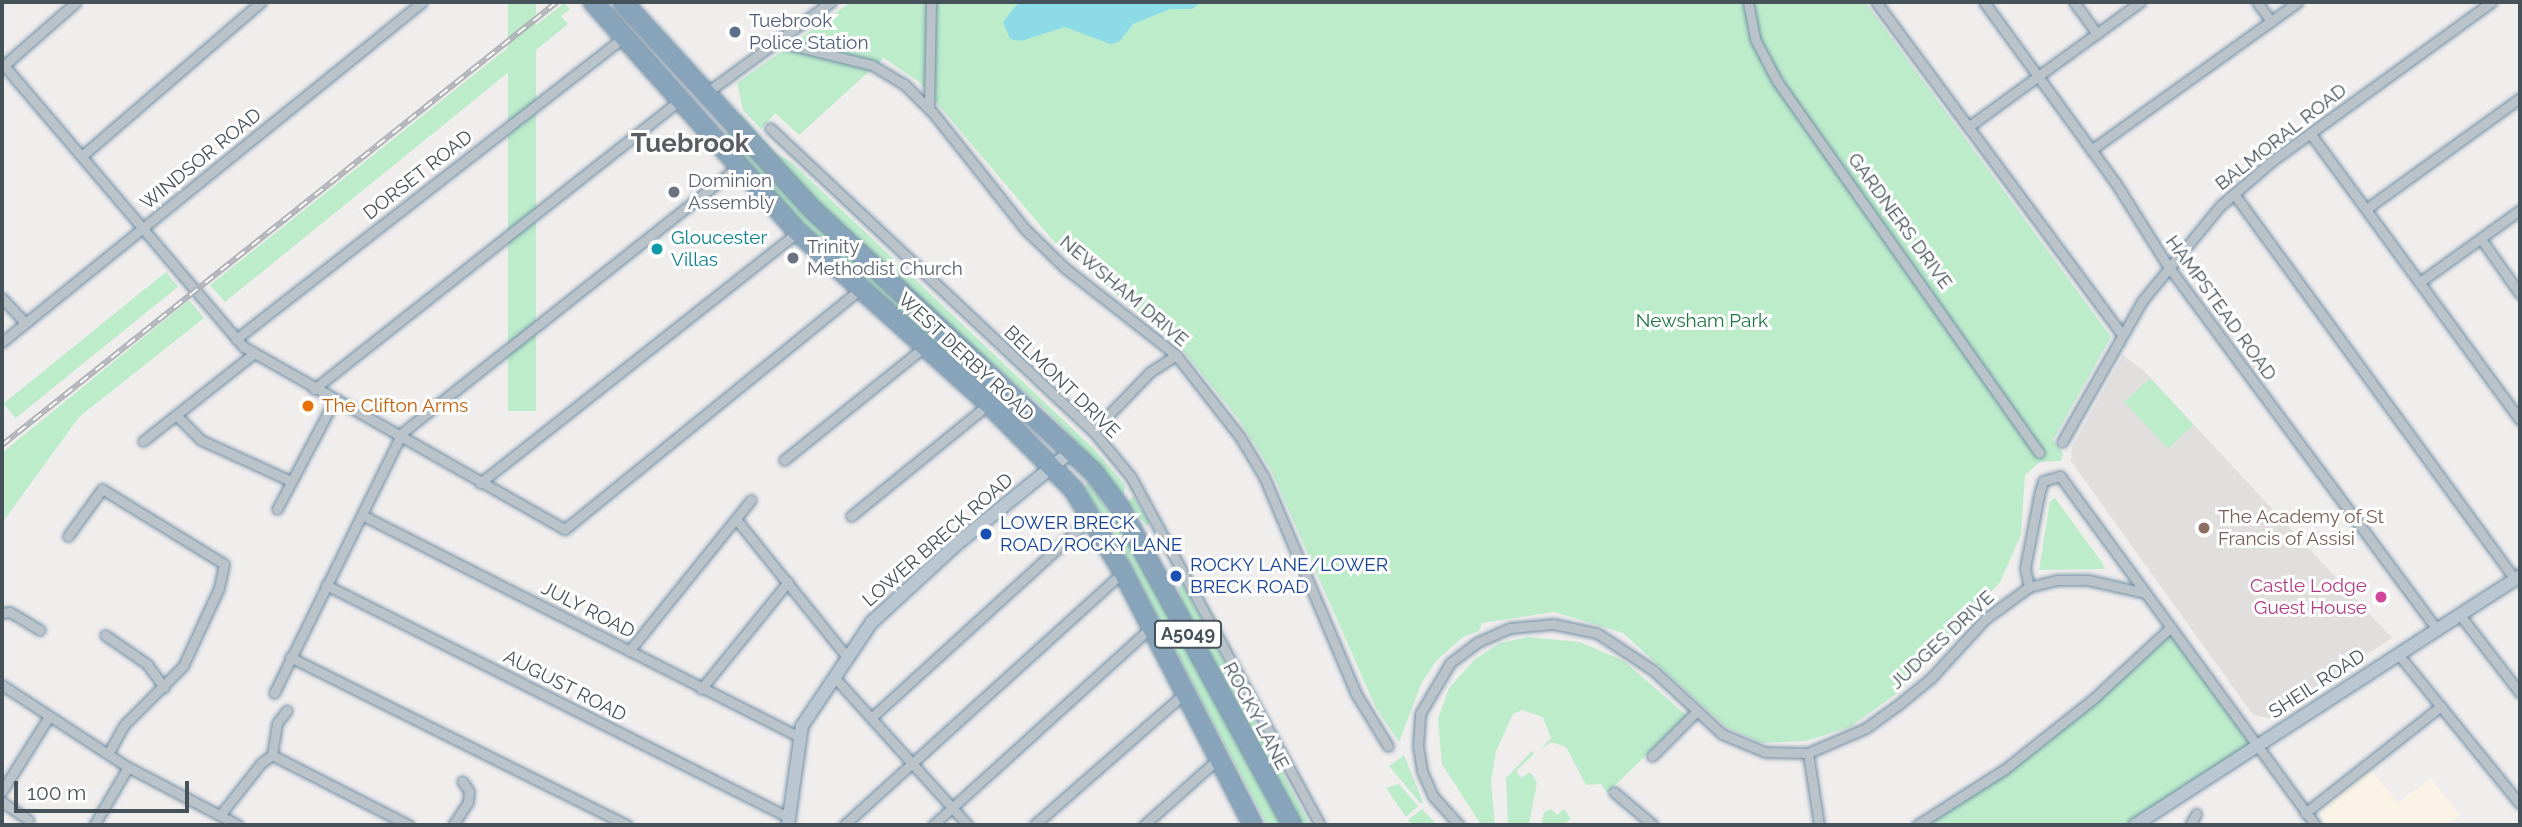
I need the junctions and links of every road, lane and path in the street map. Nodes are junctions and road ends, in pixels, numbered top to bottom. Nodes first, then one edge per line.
1 (76, 2) edge
2 (261, 2) edge
3 (422, 2) edge
4 (593, 2) edge
5 (623, 2) edge
6 (831, 2) edge
7 (931, 2) edge
8 (1748, 2) edge
9 (1876, 2) edge
10 (1984, 2) edge
11 (2074, 2) edge
12 (2140, 2) edge
13 (2257, 2) edge
14 (2298, 2) edge
15 (2492, 2) edge
16 (2271, 22) junction
17 (2097, 34) junction
18 (622, 38) junction
19 (774, 41) junction
20 (2, 65) edge
21 (2038, 76) junction
22 (706, 93) junction
23 (2520, 98) edge
24 (678, 102) junction
25 (929, 108) junction
26 (1968, 127) junction
27 (770, 128) dead end
28 (2310, 132) junction
29 (2091, 150) junction
30 (83, 155) junction
31 (738, 167) junction
32 (2234, 194) junction
33 (2366, 209) junction
34 (2520, 210) edge
35 (146, 227) junction
36 (798, 232) junction
37 (2481, 239) junction
38 (2168, 266) junction
39 (2420, 282) junction
40 (860, 289) junction
41 (2520, 293) edge
42 (2, 298) edge
43 (26, 323) junction
44 (2122, 334) junction
45 (236, 339) junction
46 (2, 342) edge
47 (925, 347) junction
48 (253, 354) junction
49 (1176, 355) junction
50 (314, 389) junction
51 (334, 401) junction
52 (989, 404) junction
53 (176, 415) junction
54 (2520, 420) edge
55 (1093, 431) junction
56 (399, 437) junction
57 (143, 441) dead end
58 (2063, 442) dead end
59 (1074, 450) junction
60 (2039, 453) dead end
61 (784, 460) dead end
62 (1052, 468) junction
63 (291, 481) junction
64 (480, 483) junction
65 (751, 500) dead end
66 (276, 509) dead end
67 (362, 514) junction
68 (850, 516) dead end
69 (1092, 517) junction
70 (736, 519) junction
71 (68, 536) dead end
72 (1124, 572) junction
73 (2518, 577) edge
74 (788, 582) junction
75 (326, 585) junction
76 (2029, 587) junction
77 (2145, 593) junction
78 (2, 613) edge
79 (2460, 615) junction
80 (1151, 627) junction
81 (2169, 628) junction
82 (2437, 629) junction
83 (40, 630) dead end
84 (105, 635) dead end
85 (629, 651) junction
86 (2398, 654) junction
87 (290, 657) junction
88 (847, 657) junction
89 (835, 678) junction
90 (2, 685) edge
91 (164, 687) junction
92 (701, 689) junction
93 (274, 693) dead end
94 (1185, 693) junction
95 (2520, 693) edge
96 (2441, 706) junction
97 (286, 710) dead end
98 (1696, 712) junction
99 (48, 718) junction
100 (871, 718) junction
101 (799, 737) junction
102 (1388, 746) dead end
103 (2255, 748) junction
104 (1808, 753) junction
105 (108, 754) junction
106 (272, 755) junction
107 (1652, 756) dead end
108 (1219, 758) junction
109 (912, 764) junction
110 (128, 767) junction
111 (462, 781) dead end
112 (2, 791) edge
113 (1614, 792) dead end
114 (2, 802) edge
115 (2520, 804) edge
116 (952, 807) junction
117 (2305, 813) junction
118 (2196, 814) dead end
119 (220, 815) junction
120 (29, 820) dead end
121 (788, 821) edge
122 (94, 825) edge
123 (238, 825) edge
124 (409, 825) edge
125 (453, 825) edge
126 (627, 825) edge
127 (844, 825) edge
128 (933, 825) edge
129 (968, 825) edge
130 (1034, 825) edge
131 (1144, 825) edge
132 (1253, 825) edge
133 (1292, 825) edge
134 (1320, 825) edge
135 (1459, 825) edge
136 (1653, 825) edge
137 (1819, 825) edge
138 (1917, 825) edge
139 (2135, 825) edge
140 (2190, 825) edge
141 (2315, 825) edge

1 - 20 street
2 - 30 street
3 - 35 street, WINDSOR ROAD
4 - 18 highway, WEST DERBY ROAD / A5049
5 - 22 highway, WEST DERBY ROAD / A5049
6 - 19 street
7 - 25 street
8 - 60 street, GARDNERS DRIVE
9 - 26 street
10 - 21 street, HAMPSTEAD ROAD
11 - 17 street
12 - 17 street
13 - 16 street
14 - 16 street
15 - 28 street, BALMORAL ROAD
16 - 29 street
17 - 21 street
18 - 24 highway, WEST DERBY ROAD / A5049
18 - 45 street, DORSET ROAD
19 - 22 street
19 - 25 street, NEWSHAM DRIVE
20 - 30 street
21 - 26 street
21 - 29 street, HAMPSTEAD ROAD
22 - 24 highway
22 - 59 highway, WEST DERBY ROAD / A5049
23 - 33 street
24 - 31 highway, WEST DERBY ROAD / A5049
24 - 50 street
25 - 49 street, NEWSHAM DRIVE
26 - 44 street
27 - 55 street, BELMONT DRIVE
28 - 32 street, BALMORAL ROAD
28 - 33 street
29 - 38 street, HAMPSTEAD ROAD
30 - 35 street
31 - 36 highway, WEST DERBY ROAD / A5049
31 - 56 street
32 - 38 street, BALMORAL ROAD
32 - 73 street
33 - 39 street
34 - 37 street
35 - 43 street, WINDSOR ROAD
35 - 45 street
36 - 40 highway, WEST DERBY ROAD / A5049
36 - 64 street
37 - 39 street
37 - 41 street
38 - 44 street, BALMORAL ROAD
38 - 82 street, HAMPSTEAD ROAD
39 - 54 street
40 - 47 highway, WEST DERBY ROAD / A5049
40 - 64 street
42 - 43 street
43 - 46 street, WINDSOR ROAD
44 - 58 street, BALMORAL ROAD
45 - 48 street
47 - 52 highway, WEST DERBY ROAD / A5049
47 - 61 street
48 - 50 street
48 - 53 street
49 - 55 street
49 - 102 street, NEWSHAM DRIVE
50 - 51 street
51 - 56 street
51 - 63 street
52 - 62 highway, WEST DERBY ROAD / A5049
52 - 68 street
53 - 57 street
53 - 63 street
55 - 134 street, BELMONT DRIVE
56 - 64 street
56 - 67 street
59 - 62 street, LOWER BRECK ROAD
59 - 133 highway, ROCKY LANE / A5049
62 - 69 highway, A5049
62 - 88 street, LOWER BRECK ROAD
63 - 66 street
65 - 70 street
67 - 75 street
67 - 85 street, JULY ROAD
69 - 72 highway, A5049
69 - 100 street
70 - 74 street
70 - 85 street
71 - 91 street
72 - 80 highway, A5049
72 - 109 street
73 - 79 street, SHEIL ROAD
74 - 88 street
74 - 92 street
75 - 87 street
75 - 121 street, AUGUST ROAD
76 - 77 street, JUDGES DRIVE
76 - 77 street
76 - 104 street, JUDGES DRIVE
77 - 81 street
78 - 83 street
79 - 82 street, SHEIL ROAD
79 - 95 street
80 - 94 highway, A5049
80 - 116 street
81 - 103 street
81 - 138 street
82 - 86 street, SHEIL ROAD
84 - 91 street
85 - 92 street, JULY ROAD
86 - 96 street
86 - 103 street, SHEIL ROAD
87 - 93 street
87 - 126 street
88 - 89 street, LOWER BRECK ROAD
89 - 100 street
89 - 101 street, LOWER BRECK ROAD
90 - 99 street
91 - 105 street
92 - 101 street, JULY ROAD
94 - 108 highway, A5049
94 - 130 street
96 - 115 street
96 - 117 street
97 - 106 street
98 - 104 street, JUDGES DRIVE
98 - 107 street
98 - 135 street, JUDGES DRIVE
99 - 105 street
99 - 112 street
100 - 109 street
101 - 121 street, LOWER BRECK ROAD
103 - 117 street
103 - 139 street, SHEIL ROAD
104 - 137 street
105 - 110 street
106 - 119 street
106 - 124 street
108 - 131 street
108 - 132 highway, A5049
109 - 116 street
109 - 127 street
110 - 119 street
110 - 122 street
111 - 125 street
113 - 136 street
114 - 120 street
116 - 128 street
116 - 129 street
117 - 141 street
118 - 140 street
119 - 123 street

